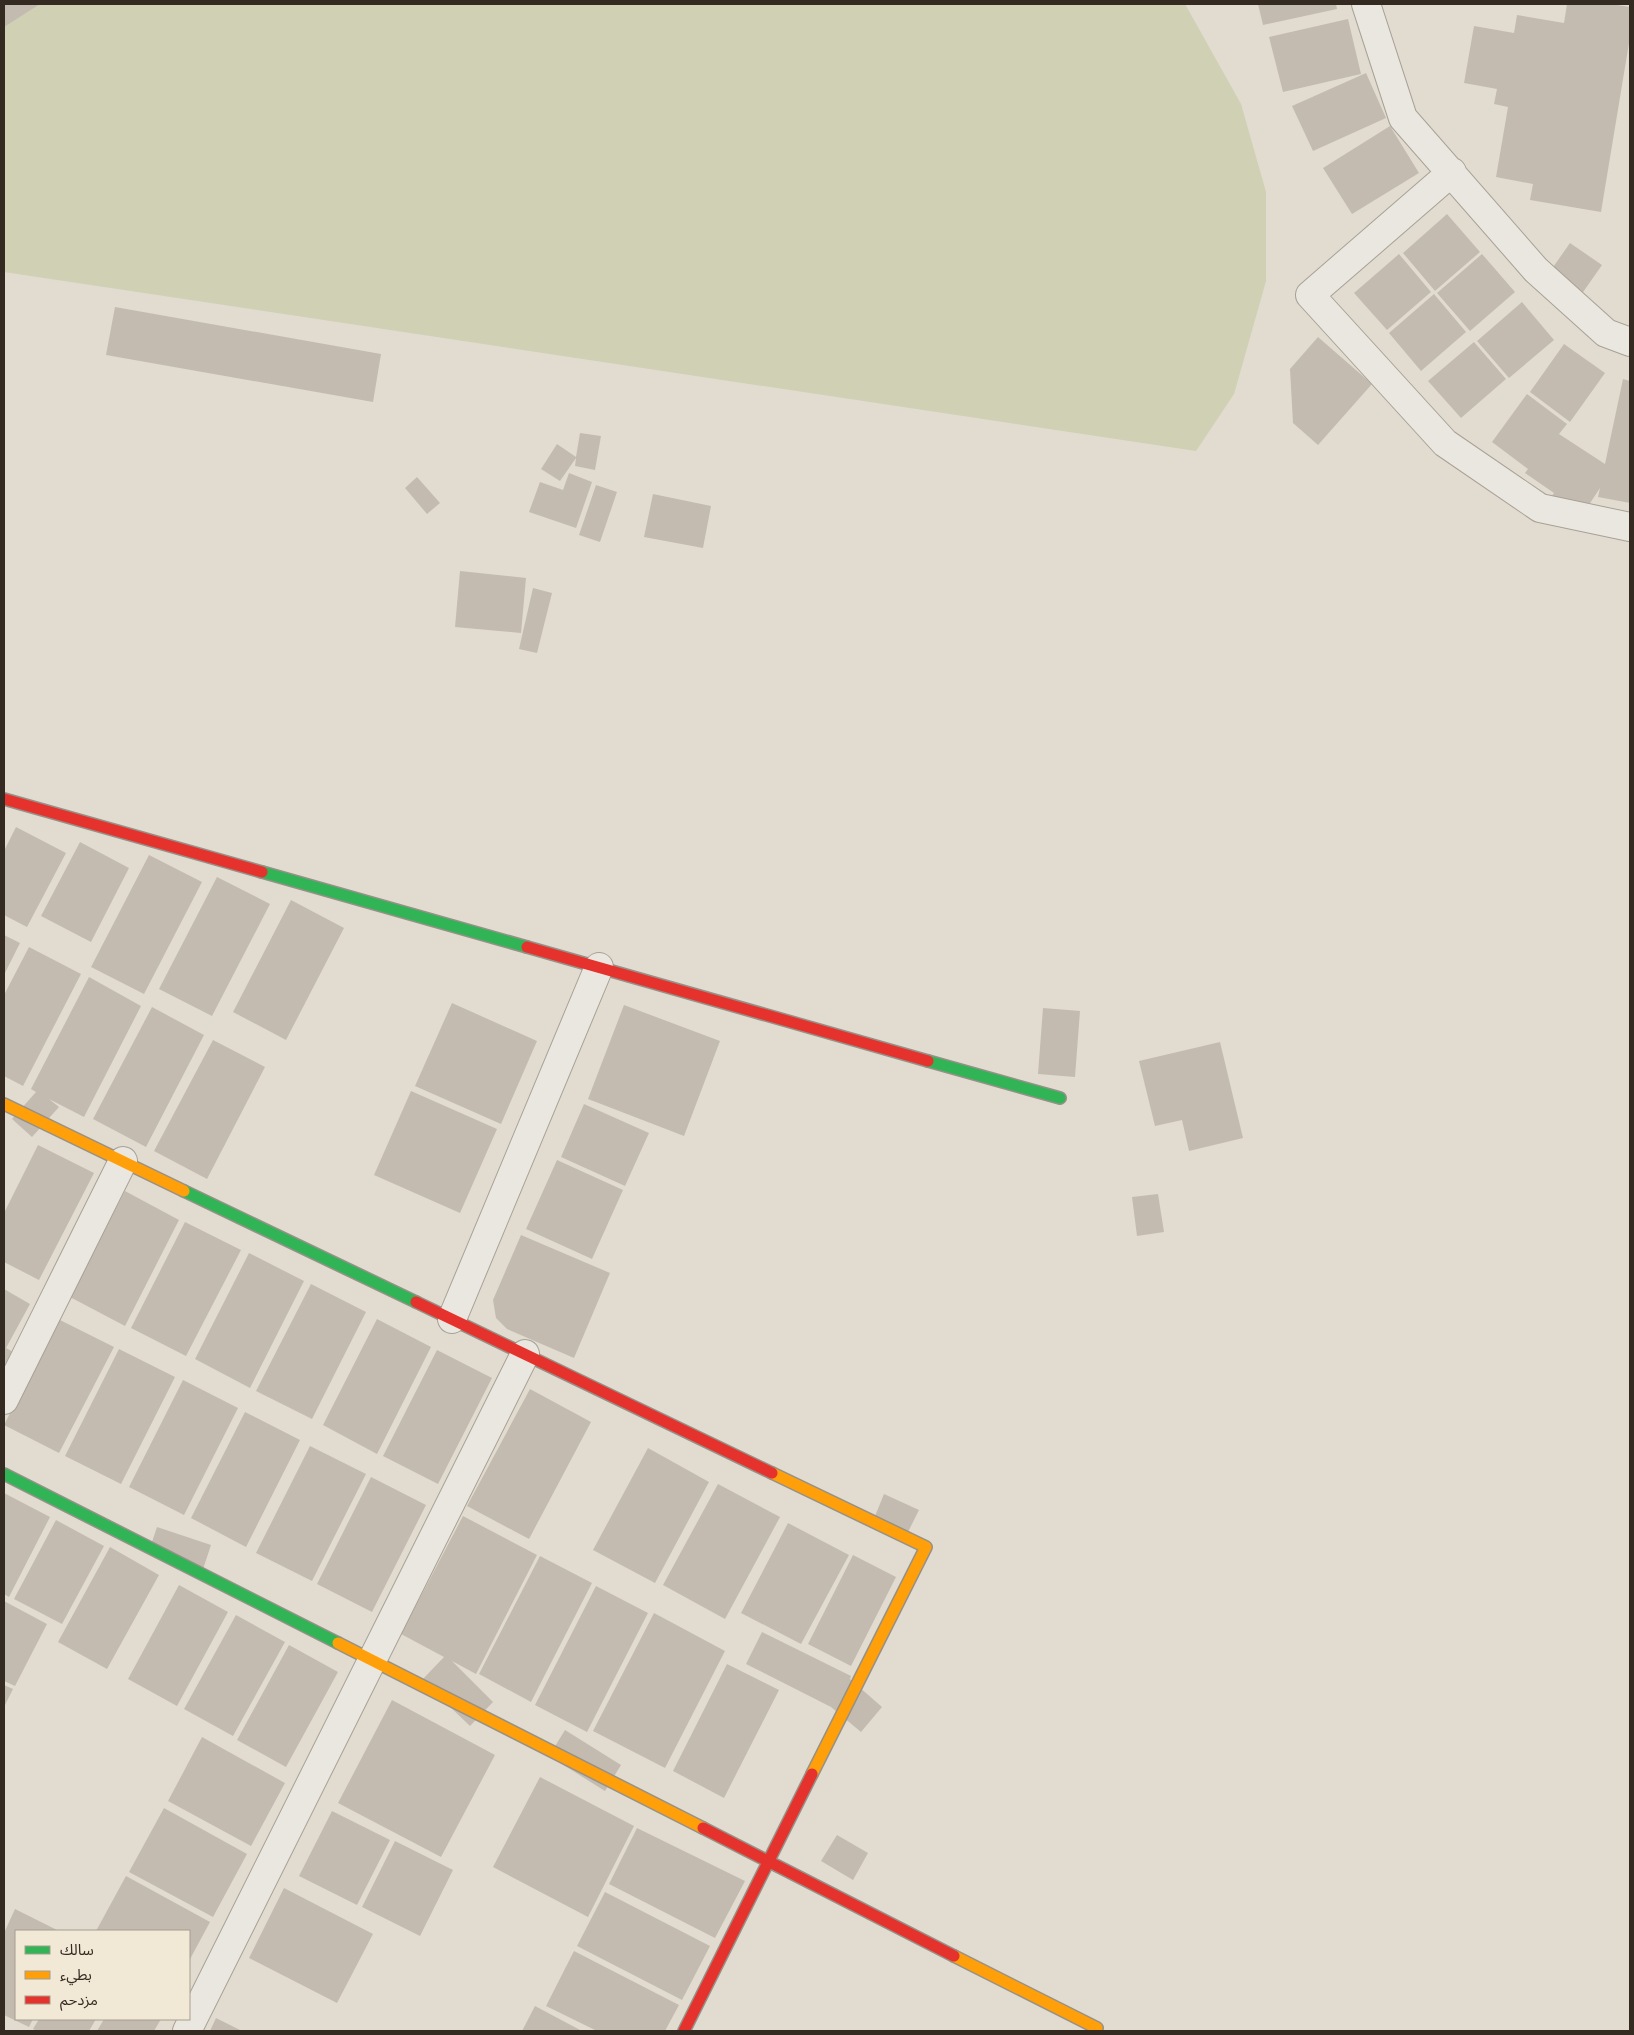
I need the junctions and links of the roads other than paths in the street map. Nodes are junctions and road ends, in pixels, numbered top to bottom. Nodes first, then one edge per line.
1 (1366, 4) edge
2 (1452, 172) junction
3 (1630, 342) edge
4 (1630, 527) edge
5 (4, 799) edge
6 (599, 968) junction
7 (1060, 1098) dead end
8 (4, 1104) edge
9 (123, 1161) junction
10 (452, 1319) junction
11 (525, 1354) junction
12 (4, 1400) edge
13 (4, 1474) edge
14 (372, 1660) junction
15 (768, 1861) junction
16 (187, 2031) edge
17 (684, 2031) edge
18 (1095, 2031) edge

1 - 2 street
2 - 3 street
2 - 4 street
5 - 6 street
6 - 7 street
6 - 10 street
8 - 9 street
9 - 10 street
9 - 12 street
10 - 11 street
11 - 14 street
11 - 15 street
13 - 14 street
14 - 15 street
14 - 16 street
15 - 17 street
15 - 18 street

